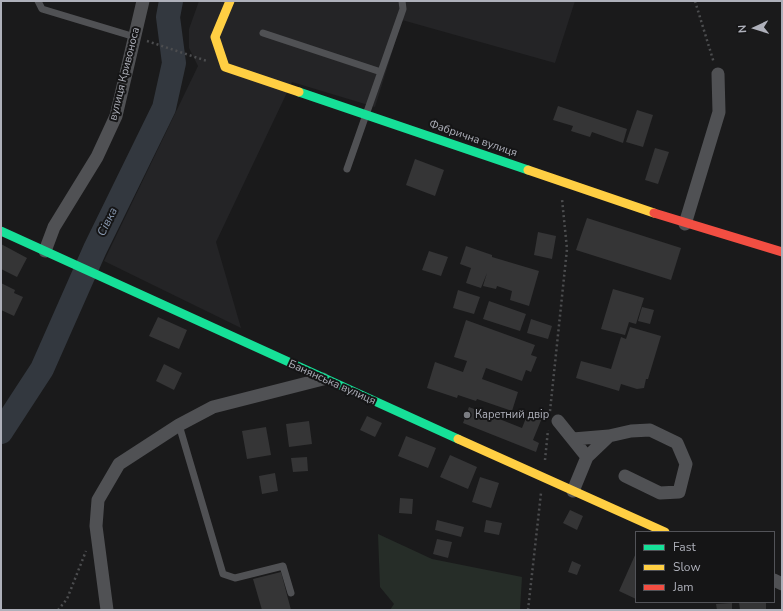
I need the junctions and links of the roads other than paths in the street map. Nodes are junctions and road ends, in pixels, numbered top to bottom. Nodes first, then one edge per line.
1 (38, 1) edge
2 (142, 1) edge
3 (230, 1) edge
4 (402, 1) edge
5 (263, 33) dead end
6 (135, 37) junction
7 (381, 72) junction
8 (718, 74) road end
9 (367, 115) junction
10 (347, 169) dead end
11 (685, 224) junction
12 (1, 231) edge
13 (45, 251) junction
14 (782, 252) edge
15 (323, 380) junction
16 (552, 419) road end
17 (179, 425) junction
18 (609, 436) junction
19 (573, 439) junction
20 (587, 457) junction
21 (625, 476) dead end
22 (573, 491) junction
23 (663, 531) edge
24 (291, 592) dead end
25 (107, 610) edge

1 - 6 lane
2 - 6 street, вулиця Кривоноса
3 - 9 street, Фабрична вулиця
4 - 7 lane
5 - 7 lane
6 - 13 street, вулиця Кривоноса
7 - 9 lane
8 - 11 street
9 - 10 lane
9 - 11 street, Фабрична вулиця
11 - 14 street, Фабрична вулиця
12 - 13 street, Банянська вулиця
13 - 15 street, Банянська вулиця
15 - 17 street
15 - 22 street, Банянська вулиця
16 - 19 street
17 - 24 lane
17 - 25 street
18 - 19 street
18 - 20 street
18 - 21 street
19 - 20 street
20 - 22 street
22 - 23 street, Банянська вулиця

